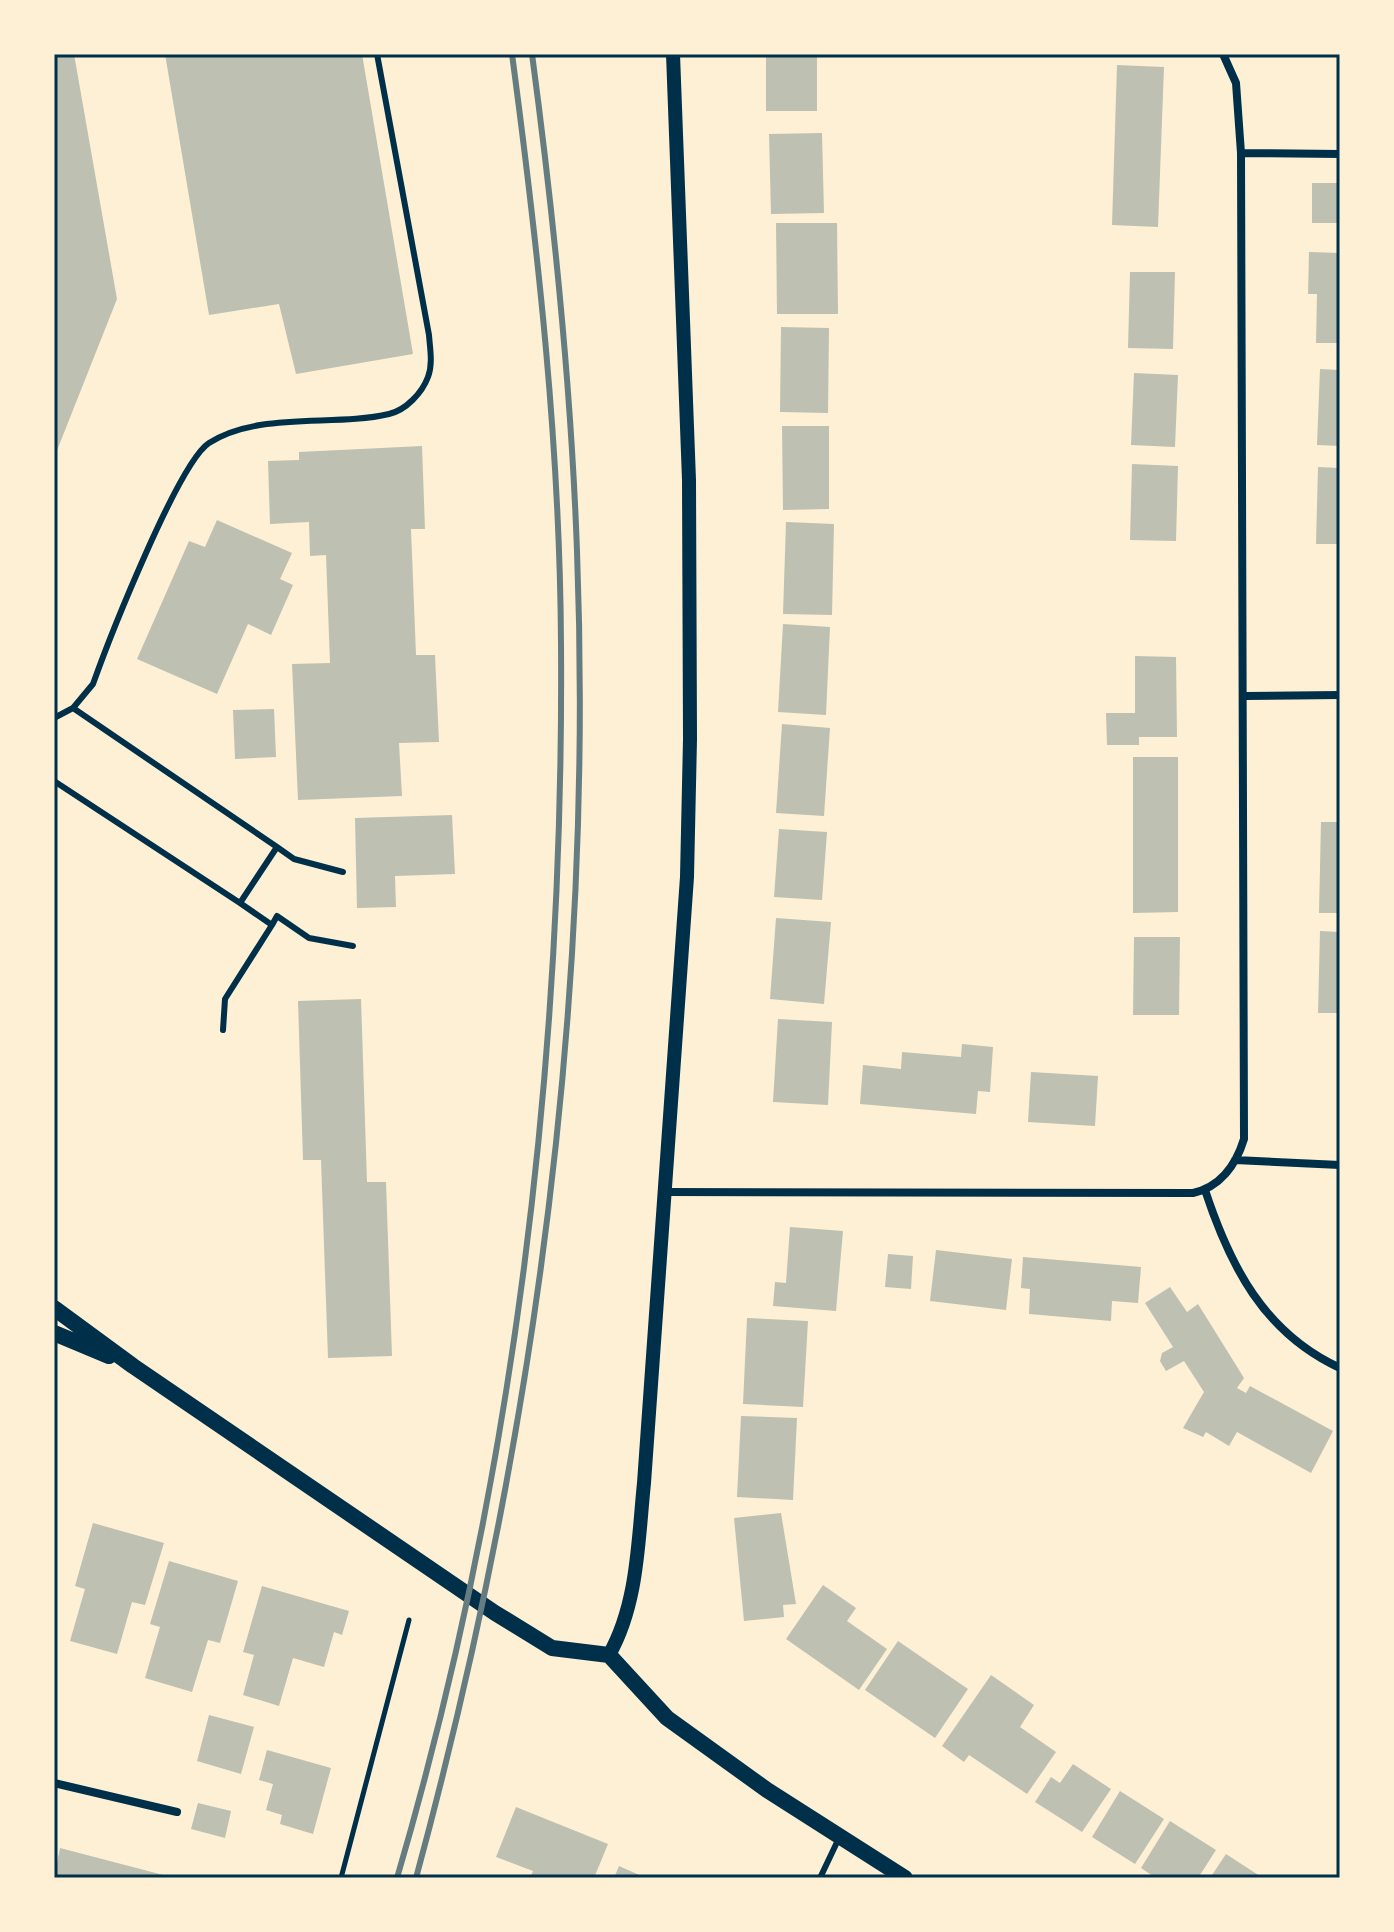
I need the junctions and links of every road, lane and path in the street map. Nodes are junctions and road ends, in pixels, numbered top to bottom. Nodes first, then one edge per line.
1 (377, 54) edge
2 (673, 54) edge
3 (1223, 54) edge
4 (1241, 153) junction
5 (1340, 154) edge
6 (1340, 695) edge
7 (1245, 696) junction
8 (73, 708) junction
9 (54, 718) edge
10 (54, 781) edge
11 (277, 847) junction
12 (343, 872) dead end
13 (240, 903) junction
14 (272, 925) junction
15 (353, 946) dead end
16 (223, 1030) dead end
17 (1235, 1160) junction
18 (1340, 1165) edge
19 (1205, 1190) junction
20 (664, 1192) junction
21 (54, 1308) edge
22 (54, 1333) edge
23 (133, 1366) junction
24 (1340, 1368) edge
25 (409, 1620) dead end
26 (609, 1655) junction
27 (54, 1783) edge
28 (177, 1812) dead end
29 (840, 1836) junction
30 (341, 1878) edge
31 (820, 1878) edge
32 (905, 1878) edge

1 - 8 lane
2 - 20 street
3 - 4 street
4 - 5 street
4 - 7 street
6 - 7 street
7 - 17 street
8 - 9 lane
8 - 11 lane
10 - 13 lane
11 - 12 lane
11 - 13 lane
13 - 14 lane
14 - 15 lane
14 - 16 lane
17 - 18 street
17 - 19 street
19 - 20 street
19 - 24 street
20 - 26 street
21 - 23 main road
22 - 23 main road
23 - 26 main road
25 - 30 path
26 - 29 main road
27 - 28 street
29 - 31 lane
29 - 32 main road

